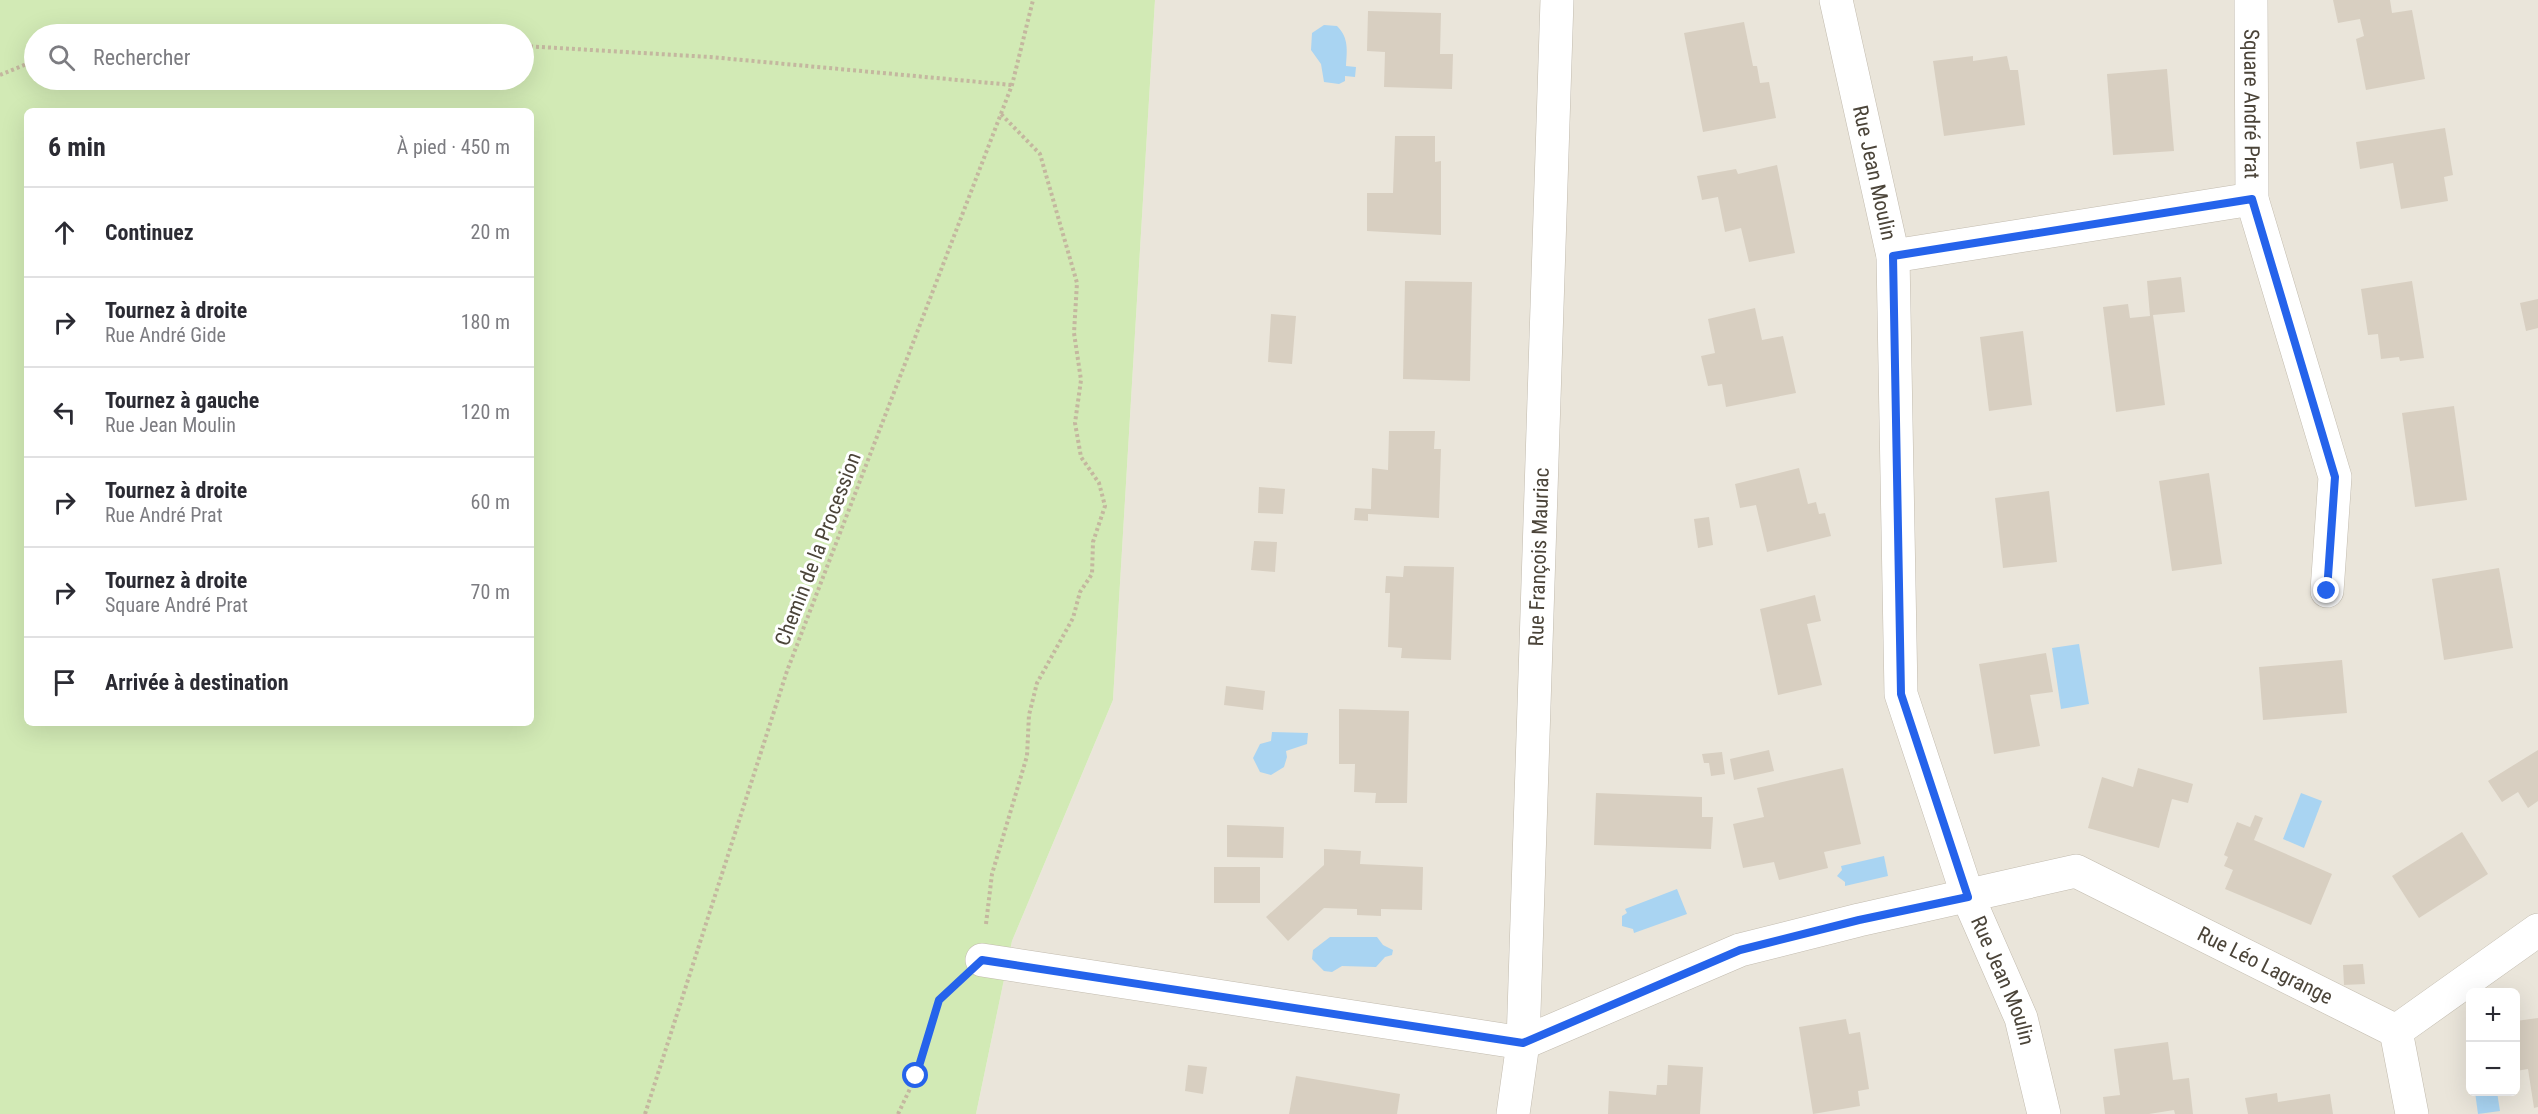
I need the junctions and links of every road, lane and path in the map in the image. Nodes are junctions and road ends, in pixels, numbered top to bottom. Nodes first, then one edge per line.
1 (1033, 0) edge
2 (1557, 0) edge
3 (1836, 0) edge
4 (2251, 0) edge
5 (534, 47) edge
6 (24, 65) edge
7 (0, 75) edge
8 (1012, 85) junction
9 (1000, 113) junction
10 (2252, 199) junction
11 (1893, 256) junction
12 (2327, 591) dead end
13 (1968, 897) junction
14 (2538, 930) edge
15 (982, 960) junction
16 (2396, 1031) junction
17 (1523, 1043) junction
18 (645, 1114) edge
19 (898, 1114) edge
20 (1514, 1114) edge
21 (2043, 1114) edge
22 (2412, 1114) edge

1 - 8 path, Chemin de la Procession
2 - 17 street, Rue François Mauriac
3 - 11 street, Rue Jean Moulin
4 - 10 street, Square André Prat
5 - 8 path
6 - 7 path
8 - 9 path, Chemin de la Procession
9 - 15 path
9 - 18 path, Chemin de la Procession
10 - 11 street
10 - 12 street, Square André Prat
11 - 13 street, Rue Jean Moulin
13 - 16 street, Rue Léo Lagrange
13 - 17 street, Rue Léo Lagrange
13 - 21 street, Rue Jean Moulin
14 - 16 street
15 - 17 street
15 - 19 path
16 - 22 street
17 - 20 street, Rue François Mauriac

